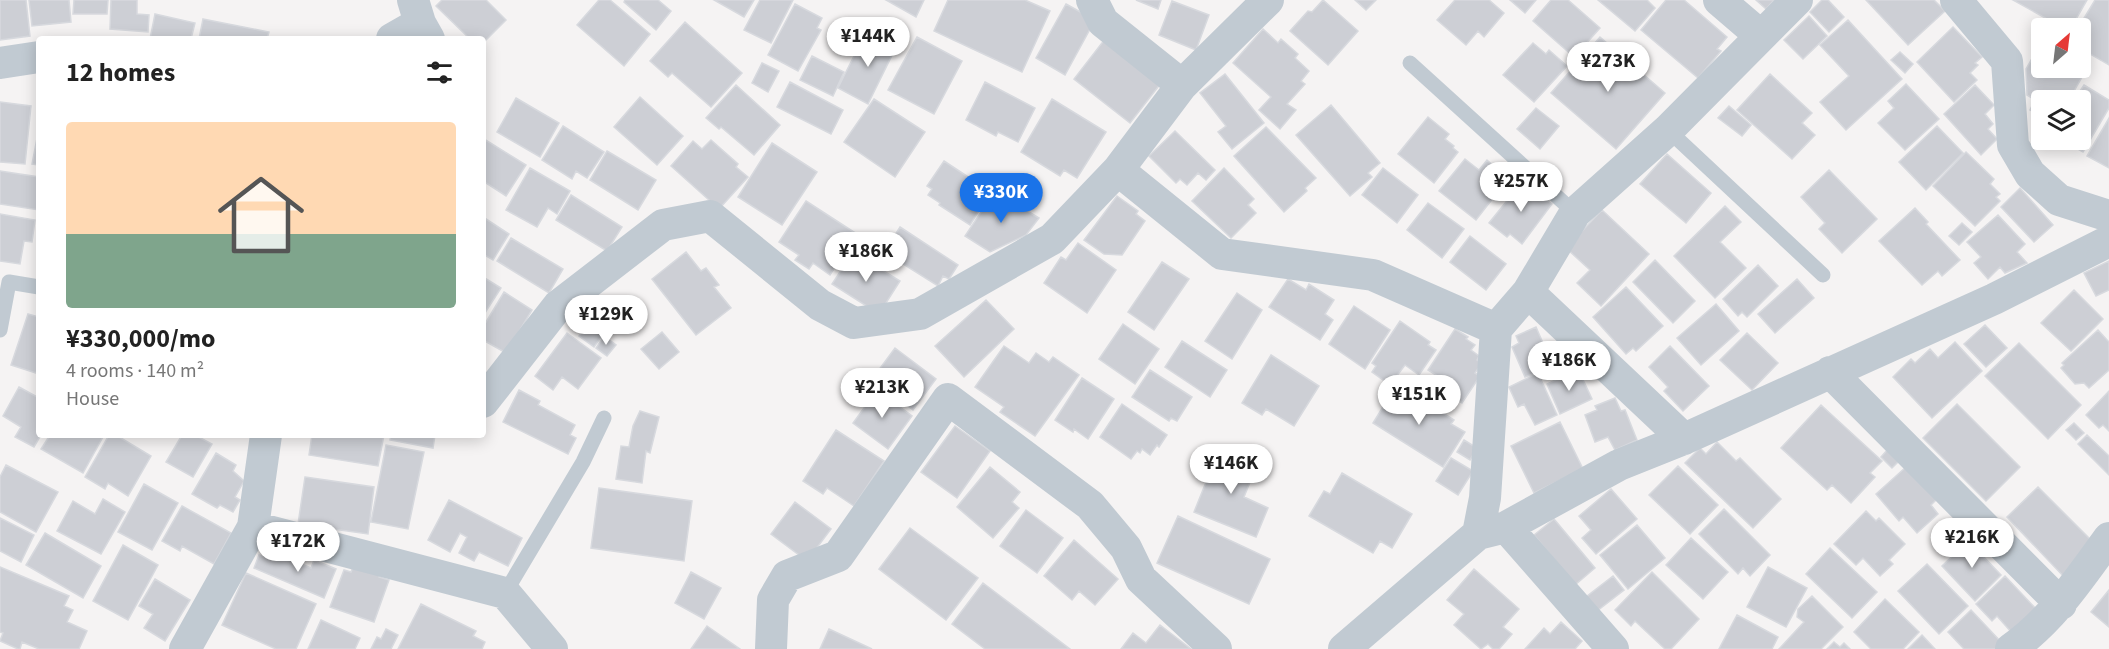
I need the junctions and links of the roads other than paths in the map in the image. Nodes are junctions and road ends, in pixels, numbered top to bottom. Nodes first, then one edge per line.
1 (1092, 0) edge
2 (1268, 0) edge
3 (1719, 0) edge
4 (1797, 0) edge
5 (1956, 0) edge
6 (421, 21) edge
7 (397, 36) edge
8 (1761, 36) junction
9 (36, 57) edge
10 (0, 63) edge
11 (1410, 63) dead end
12 (1182, 85) junction
13 (1668, 130) junction
14 (1118, 170) junction
15 (1575, 213) junction
16 (2109, 216) edge
17 (2109, 241) edge
18 (1822, 275) dead end
19 (36, 286) edge
20 (1528, 292) junction
21 (1496, 329) junction
22 (0, 330) edge
23 (1830, 372) junction
24 (486, 398) edge
25 (604, 418) dead end
26 (266, 438) edge
27 (1684, 439) junction
28 (253, 527) junction
29 (1492, 531) junction
30 (2109, 538) edge
31 (505, 593) junction
32 (2061, 604) junction
33 (2032, 644) edge
34 (185, 649) edge
35 (552, 649) edge
36 (771, 649) edge
37 (1216, 649) edge
38 (1344, 649) edge
39 (1613, 649) edge

1 - 12 street
2 - 12 street
3 - 8 street
4 - 8 street
5 - 16 street
6 - 7 street
8 - 13 street
9 - 10 street
11 - 15 lane
12 - 14 street
13 - 15 street
13 - 18 lane
14 - 21 street
14 - 24 street
15 - 20 street
17 - 23 street
19 - 22 lane
20 - 21 street
20 - 27 street
21 - 29 street
23 - 27 street
23 - 32 street
25 - 31 lane
26 - 28 street
27 - 29 street
28 - 31 street
28 - 34 street
29 - 38 street
29 - 39 street
30 - 32 street
31 - 35 street
32 - 33 street
36 - 37 street

